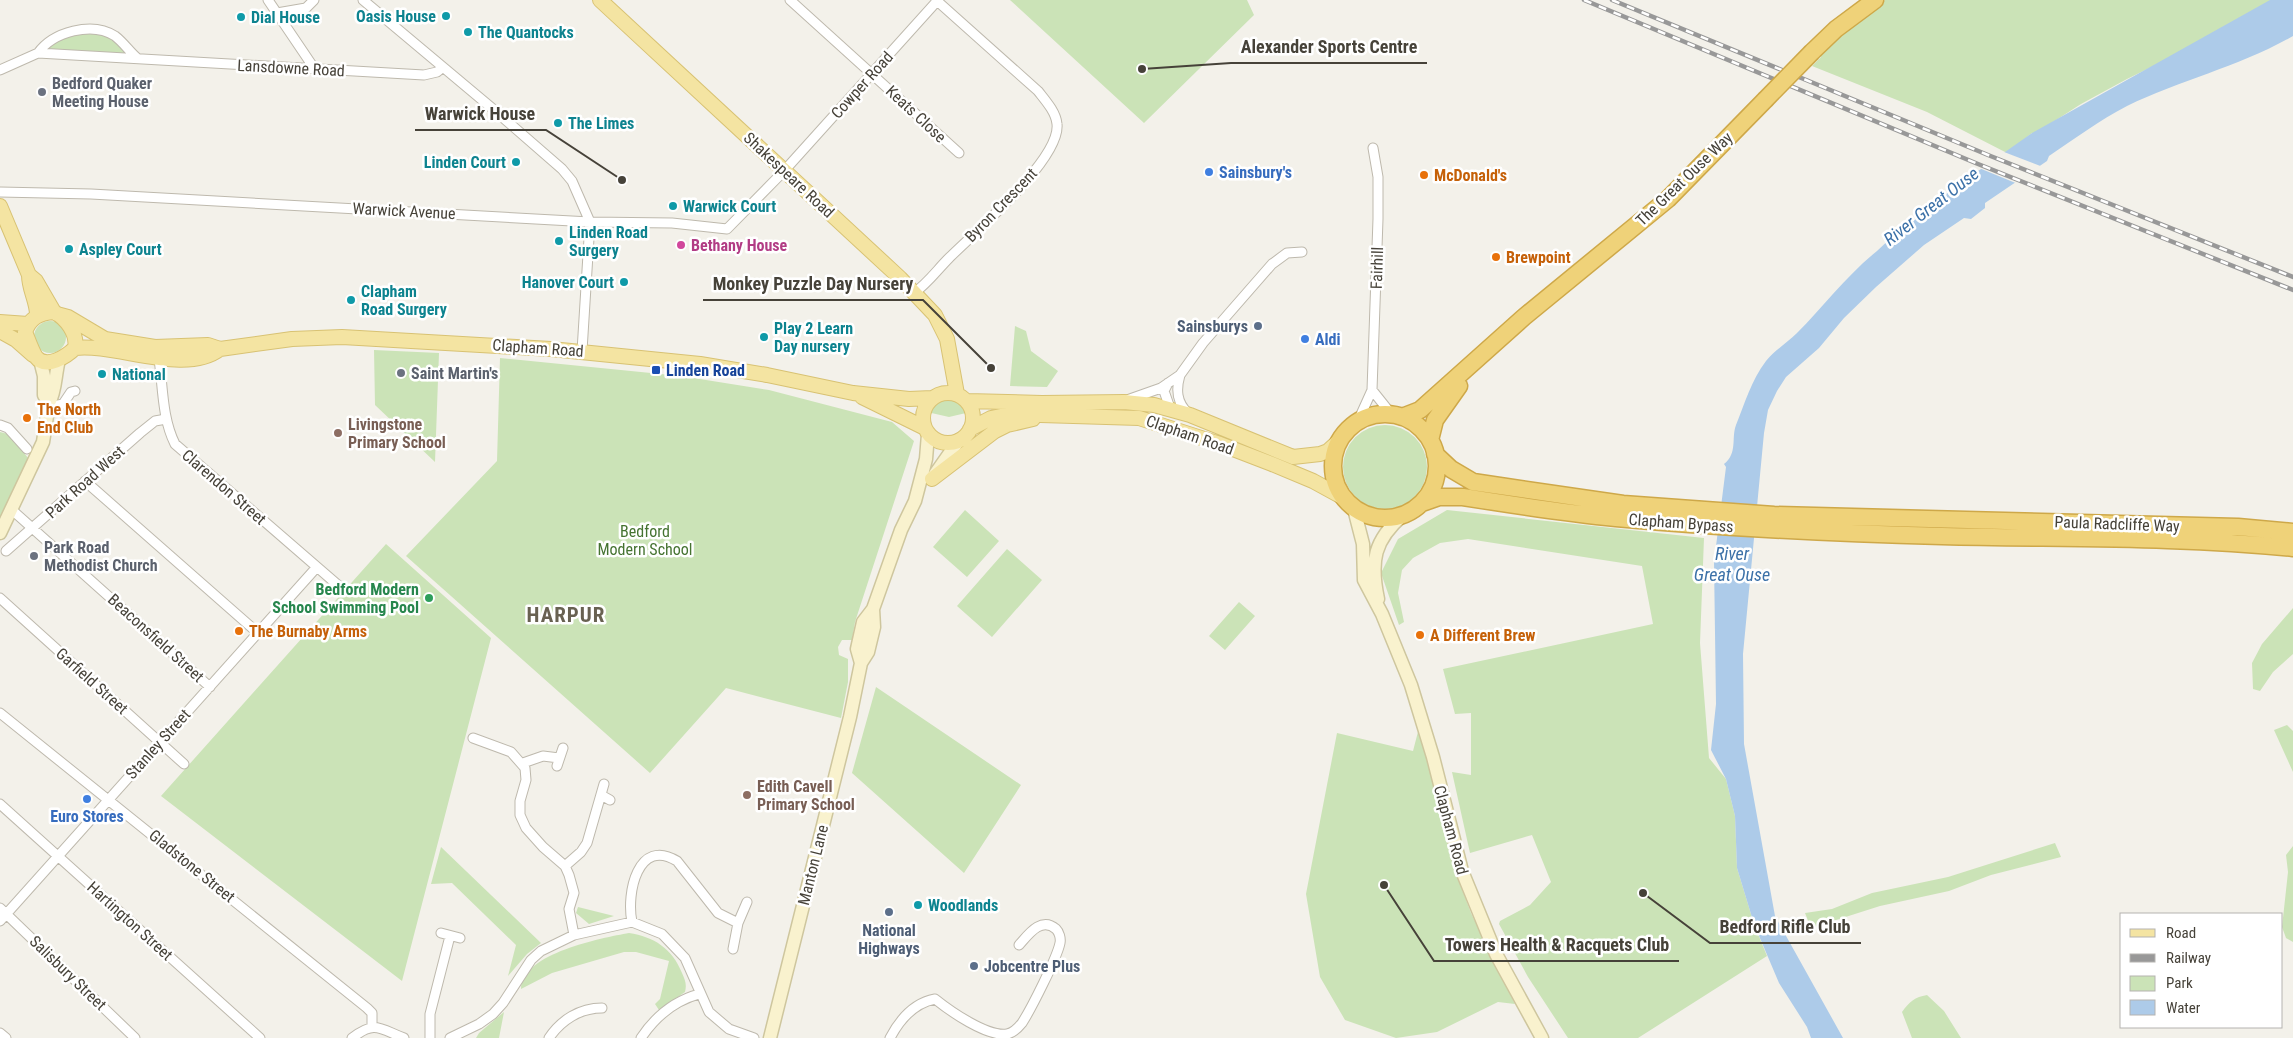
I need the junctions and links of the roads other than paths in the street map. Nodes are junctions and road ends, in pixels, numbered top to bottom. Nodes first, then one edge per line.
1 (268, 0) edge
2 (314, 0) edge
3 (363, 0) edge
4 (600, 0) edge
5 (790, 0) edge
6 (937, 0) edge
7 (1875, 0) edge
8 (277, 14) junction
9 (38, 53) junction
10 (137, 58) junction
11 (443, 67) junction
12 (314, 68) junction
13 (0, 70) edge
14 (872, 74) junction
15 (1373, 148) dead end
16 (959, 154) dead end
17 (784, 171) junction
18 (0, 192) edge
19 (0, 206) edge
20 (590, 222) junction
21 (1302, 252) dead end
22 (29, 276) junction
23 (914, 293) junction
24 (55, 313) junction
25 (33, 319) junction
26 (1, 325) edge
27 (75, 348) junction
28 (220, 349) junction
29 (1487, 350) junction
30 (582, 351) junction
31 (38, 358) junction
32 (159, 359) junction
33 (59, 360) junction
34 (952, 367) junction
35 (1180, 374) junction
36 (1168, 383) junction
37 (1372, 390) junction
38 (75, 391) dead end
39 (853, 392) junction
40 (935, 396) junction
41 (962, 397) junction
42 (1124, 402) junction
43 (49, 405) junction
44 (1170, 408) junction
45 (1190, 415) junction
46 (1043, 416) junction
47 (1397, 416) junction
48 (166, 419) junction
49 (1358, 421) junction
50 (0, 425) edge
51 (970, 429) junction
52 (926, 431) junction
53 (959, 440) junction
54 (1340, 440) junction
55 (1220, 444) junction
56 (1433, 447) junction
57 (27, 449) dead end
58 (932, 480) junction
59 (85, 481) junction
60 (915, 501) junction
61 (1349, 503) junction
62 (1422, 503) junction
63 (12, 510) junction
64 (1619, 511) junction
65 (1403, 515) junction
66 (1941, 519) joint
67 (33, 528) junction
68 (2293, 532) edge
69 (0, 533) edge
70 (1943, 536) joint
71 (2293, 548) edge
72 (6, 551) dead end
73 (316, 568) junction
74 (339, 586) dead end
75 (0, 598) edge
76 (1382, 614) junction
77 (258, 633) junction
78 (210, 687) junction
79 (0, 713) edge
80 (473, 738) dead end
81 (160, 742) junction
82 (563, 748) dead end
83 (523, 763) junction
84 (184, 764) dead end
85 (604, 784) dead end
86 (601, 795) junction
87 (109, 800) junction
88 (610, 800) dead end
89 (0, 804) edge
90 (58, 856) junction
91 (565, 866) junction
92 (747, 902) dead end
93 (2, 914) edge
94 (632, 922) junction
95 (738, 924) junction
96 (574, 935) junction
97 (450, 936) dead end
98 (1019, 944) dead end
99 (733, 949) dead end
100 (699, 994) junction
101 (602, 1008) dead end
102 (372, 1026) junction
103 (0, 1032) edge
104 (466, 1035) edge
105 (6, 1038) edge
106 (135, 1038) edge
107 (260, 1038) edge
108 (352, 1038) edge
109 (404, 1038) edge
110 (430, 1038) edge
111 (450, 1038) edge
112 (550, 1038) edge
113 (641, 1038) edge
114 (754, 1038) edge
115 (770, 1038) edge
116 (890, 1038) edge
117 (1542, 1038) edge

1 - 8 street
2 - 8 street
3 - 11 street
4 - 17 main road, Shakespeare Road
5 - 14 street, Keats Close
6 - 14 street, Cowper Road
6 - 23 street, Byron Crescent
7 - 29 highway, The Great Ouse Way, bridge
8 - 12 street
9 - 10 street, Lansdowne Road
9 - 10 street, Lansdowne Road
9 - 13 street, Lansdowne Road
10 - 12 street, Lansdowne Road
11 - 12 street, Lansdowne Road
11 - 20 street
14 - 16 street, Keats Close
14 - 17 street, Cowper Road
15 - 37 street, Fairhill
17 - 20 street, Warwick Avenue
17 - 23 main road, Shakespeare Road
18 - 20 street, Warwick Avenue
19 - 22 main road
20 - 30 street
21 - 35 street
22 - 24 main road
22 - 25 main road
23 - 34 main road, Shakespeare Road
24 - 25 main road
24 - 27 main road
24 - 28 main road, Clapham Road
25 - 26 main road
25 - 31 main road
26 - 31 main road
27 - 32 main road, Clapham Road
27 - 33 main road
28 - 30 main road, Clapham Road
28 - 32 main road, Clapham Road
29 - 47 highway, The Great Ouse Way
29 - 56 highway, The Great Ouse Way
30 - 39 main road, Clapham Road
31 - 33 main road
31 - 43 street
32 - 48 street, Clarendon Street
33 - 43 street
34 - 40 main road
34 - 41 main road, Shakespeare Road
35 - 36 street
35 - 45 street
36 - 42 street
36 - 44 street
37 - 47 street
37 - 49 street, Fairhill
38 - 43 street
39 - 40 main road, Clapham Road
39 - 52 main road, Clapham Road
40 - 41 main road
40 - 52 main road
41 - 42 main road, Clapham Road
41 - 51 main road
42 - 44 main road, Clapham Road
43 - 63 street
44 - 45 main road, Clapham Road
44 - 55 main road
45 - 54 main road, Clapham Road
46 - 51 main road, Clapham Road
46 - 55 main road, Clapham Road
46 - 58 main road
47 - 49 highway
47 - 56 highway
48 - 59 street, Park Road West
48 - 73 street, Clarendon Street
49 - 54 highway
50 - 57 street
51 - 53 main road
52 - 53 main road
52 - 60 street, Manton Lane
53 - 58 street, Manton Lane
54 - 61 highway
55 - 61 main road, Clapham Road
56 - 62 highway
56 - 64 highway, Clapham Bypass
58 - 60 street, Manton Lane
59 - 67 street, Park Road West
59 - 77 street
60 - 115 street, Manton Lane
61 - 65 highway
61 - 76 street, Clapham Road
62 - 64 highway, Clapham Bypass
62 - 65 highway
63 - 67 street, Beaconsfield Street
63 - 69 street
64 - 66 highway, Clapham Bypass
64 - 70 highway, Clapham Bypass
65 - 76 street, Clapham Road
66 - 68 highway, Paula Radcliffe Way
67 - 72 street, Park Road West
67 - 78 street, Beaconsfield Street
70 - 71 highway, Paula Radcliffe Way
73 - 74 street, Clarendon Street
73 - 77 street, Stanley Street
75 - 81 street, Garfield Street
76 - 117 street, Clapham Road
77 - 78 street, Stanley Street
78 - 81 street, Stanley Street
79 - 87 street, Gladstone Street
80 - 83 street
81 - 84 street, Garfield Street
81 - 87 street, Stanley Street
82 - 83 street
83 - 91 street
85 - 86 street
86 - 88 street
86 - 91 street
87 - 90 street, Stanley Street
87 - 102 street, Gladstone Street
89 - 90 street, Hartington Street
90 - 93 street, Stanley Street
90 - 107 street, Hartington Street
91 - 96 street
92 - 95 street
93 - 106 street, Salisbury Street
94 - 95 street
94 - 96 street
94 - 100 street
95 - 99 street
96 - 104 street
97 - 110 street
98 - 116 street
100 - 113 street
100 - 114 street
101 - 112 street
102 - 108 street
102 - 109 street
103 - 105 street
104 - 111 street

